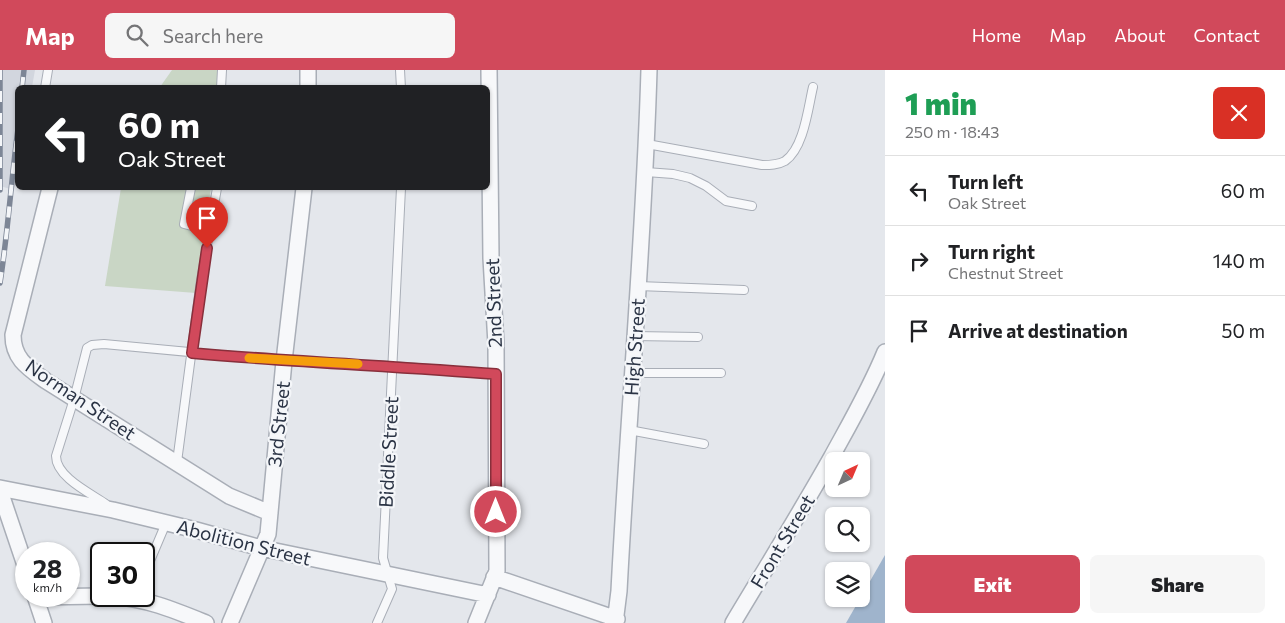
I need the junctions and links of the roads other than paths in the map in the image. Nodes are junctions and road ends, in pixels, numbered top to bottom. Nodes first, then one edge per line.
1 (48, 70) edge
2 (222, 70) edge
3 (308, 70) edge
4 (400, 70) edge
5 (489, 70) edge
6 (649, 70) edge
7 (46, 85) edge
8 (221, 85) edge
9 (308, 85) edge
10 (401, 85) edge
11 (489, 85) edge
12 (813, 87) dead end
13 (647, 144) junction
14 (646, 172) junction
15 (49, 190) edge
16 (191, 190) edge
17 (216, 190) edge
18 (304, 190) edge
19 (401, 190) edge
20 (490, 190) edge
21 (752, 206) dead end
22 (210, 231) junction
23 (638, 286) junction
24 (744, 290) dead end
25 (634, 336) junction
26 (698, 337) dead end
27 (885, 352) edge
28 (192, 353) junction
29 (284, 361) junction
30 (392, 366) junction
31 (633, 373) junction
32 (721, 373) dead end
33 (496, 374) junction
34 (74, 399) junction
35 (630, 430) junction
36 (704, 444) dead end
37 (177, 462) junction
38 (0, 490) edge
39 (114, 510) junction
40 (270, 513) junction
41 (166, 522) junction
42 (17, 542) edge
43 (155, 548) edge
44 (261, 548) junction
45 (388, 574) junction
46 (494, 577) junction
47 (488, 595) junction
48 (155, 604) edge
49 (39, 607) edge
50 (616, 621) edge
51 (44, 623) edge
52 (206, 623) edge
53 (230, 623) edge
54 (378, 623) edge
55 (476, 623) edge
56 (733, 623) edge

1 - 7 lane
2 - 8 lane
3 - 9 street
4 - 10 lane
5 - 11 street, 2nd Street
6 - 13 street, High Street
12 - 13 lane
13 - 14 street, High Street
14 - 21 lane
14 - 23 street, High Street
15 - 34 street, Norman Street
16 - 22 lane
17 - 22 lane
18 - 29 street, 3rd Street
19 - 30 lane, Biddle Street
20 - 33 street, 2nd Street
22 - 28 lane
23 - 24 lane
23 - 25 street, High Street
25 - 26 lane
25 - 31 street, High Street
27 - 56 street, Front Street
28 - 29 lane
28 - 34 lane
28 - 37 lane
29 - 30 lane
29 - 40 street, 3rd Street
30 - 33 lane
30 - 45 lane, Biddle Street
31 - 32 lane
31 - 35 street, High Street
33 - 46 street, 2nd Street
34 - 37 street, Norman Street
34 - 39 lane
35 - 36 lane
35 - 50 street, High Street
37 - 40 street, Norman Street
38 - 39 street, Abolition Street
38 - 42 street
39 - 41 street, Abolition Street
40 - 44 street, 3rd Street
41 - 43 lane
41 - 44 street, Abolition Street
44 - 45 street, Abolition Street
44 - 53 street, 3rd Street
45 - 47 street, Abolition Street
45 - 54 lane, Biddle Street
46 - 47 street, 2nd Street
46 - 50 street
47 - 55 street, 2nd Street
48 - 52 street
49 - 51 street

